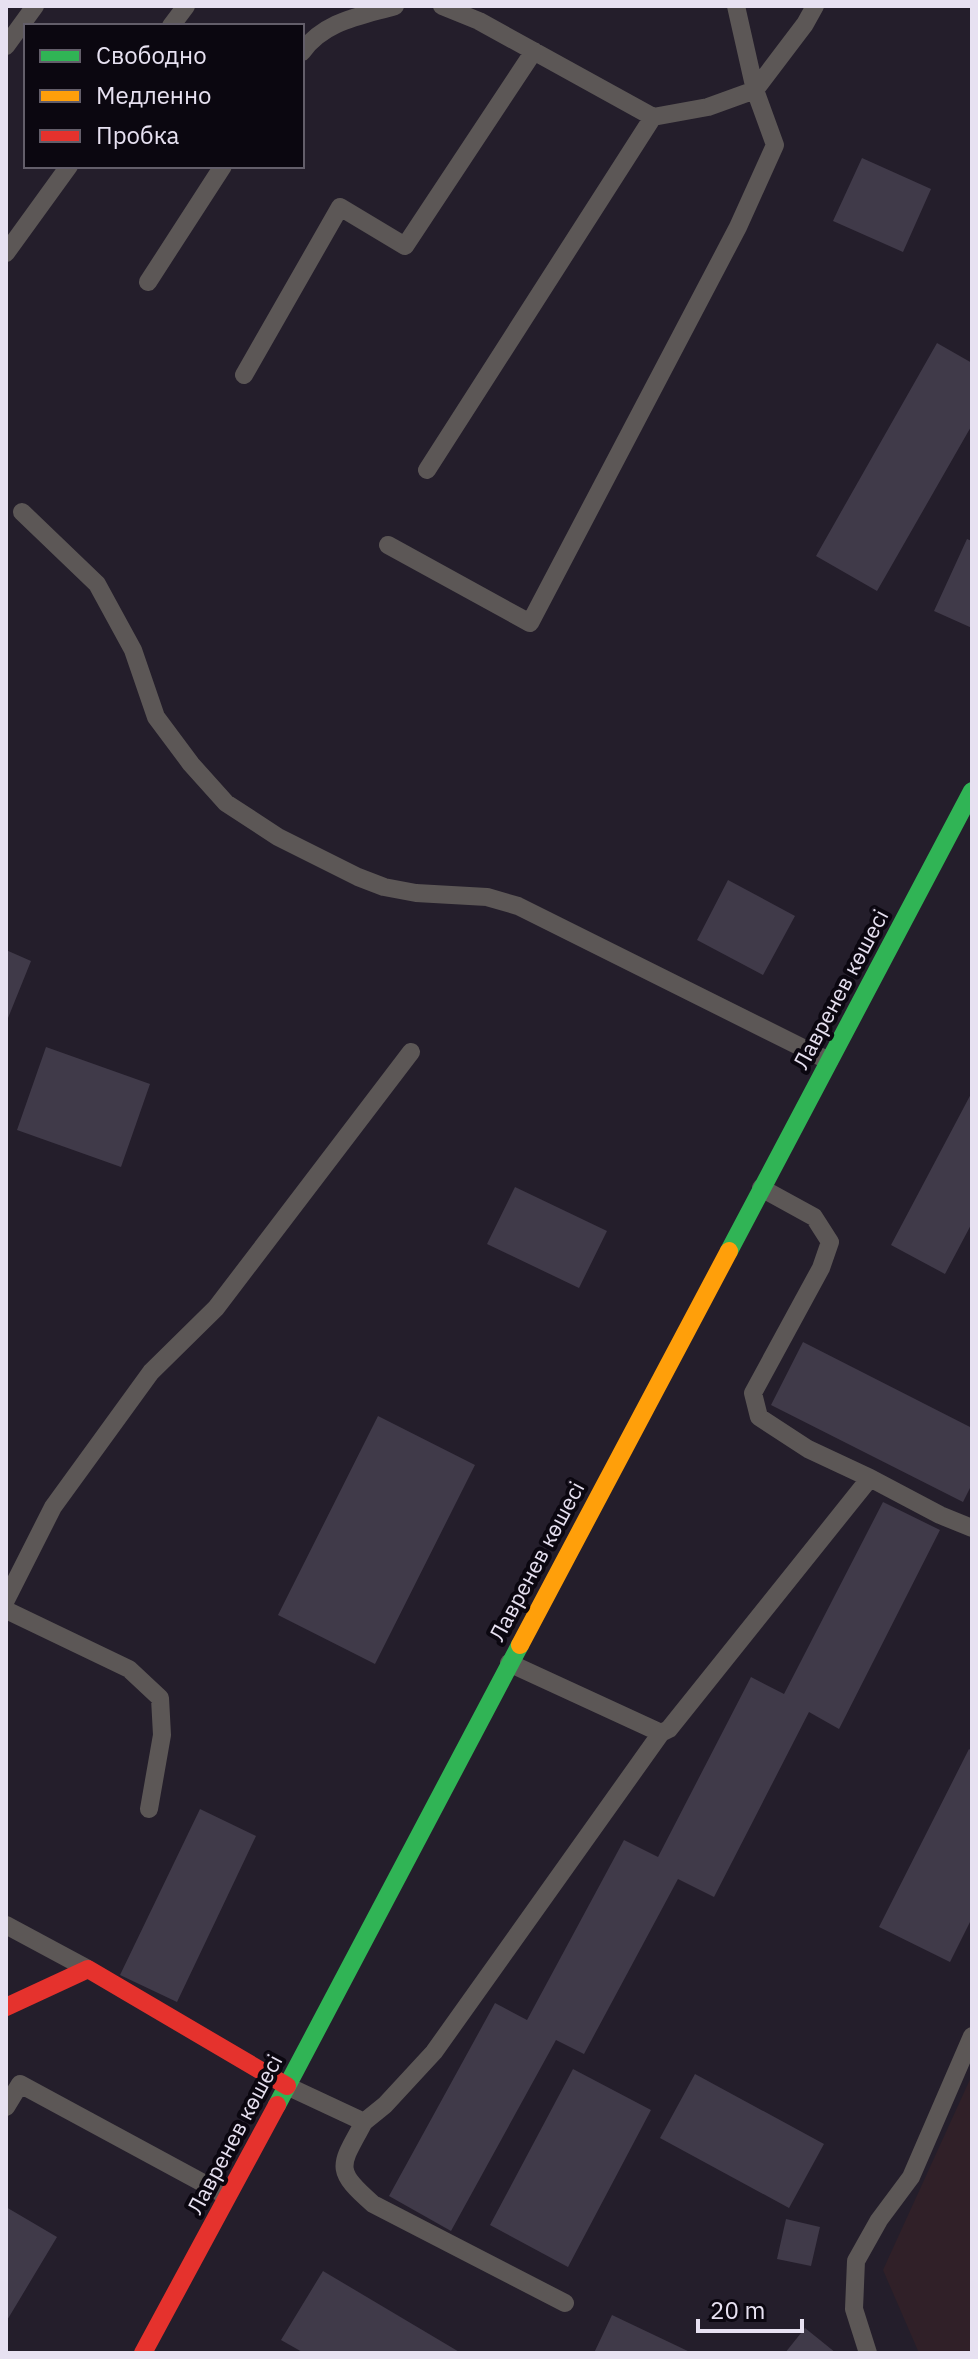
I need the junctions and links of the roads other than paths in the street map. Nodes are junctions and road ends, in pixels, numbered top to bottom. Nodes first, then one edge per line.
1 (35, 6) edge
2 (186, 6) edge
3 (395, 6) edge
4 (442, 6) edge
5 (736, 6) edge
6 (815, 6) edge
7 (172, 24) edge
8 (6, 46) edge
9 (304, 49) edge
10 (534, 51) junction
11 (755, 90) junction
12 (653, 117) junction
13 (68, 168) edge
14 (222, 168) edge
15 (6, 253) edge
16 (148, 282) dead end
17 (244, 375) dead end
18 (427, 470) dead end
19 (22, 512) dead end
20 (388, 545) dead end
21 (972, 791) edge
22 (411, 1052) dead end
23 (829, 1061) junction
24 (761, 1188) junction
25 (870, 1478) junction
26 (972, 1528) edge
27 (6, 1600) edge
28 (6, 1610) edge
29 (509, 1663) junction
30 (661, 1733) junction
31 (149, 1809) dead end
32 (6, 1925) edge
33 (88, 1969) junction
34 (6, 2007) edge
35 (972, 2036) edge
36 (287, 2086) junction
37 (6, 2107) edge
38 (364, 2122) junction
39 (227, 2196) junction
40 (565, 2303) dead end
41 (143, 2353) edge
42 (868, 2353) edge

1 - 8 lane
2 - 7 lane
3 - 9 lane
4 - 10 lane
5 - 11 lane
6 - 11 lane
10 - 12 lane
10 - 17 lane
11 - 12 lane
11 - 20 lane
12 - 18 lane
13 - 15 lane
14 - 16 lane
19 - 23 lane
21 - 23 main road, Лавренев көшесі
22 - 27 lane
23 - 24 main road, Лавренев көшесі
24 - 25 lane
24 - 29 main road, Лавренев көшесі
25 - 26 lane
25 - 30 lane
28 - 31 lane
29 - 30 lane
29 - 36 main road, Лавренев көшесі
30 - 38 lane
32 - 33 lane
33 - 34 main road
33 - 36 main road
35 - 42 lane
36 - 38 lane
36 - 39 main road, Лавренев көшесі
37 - 39 lane
38 - 40 lane
39 - 41 main road, Лавренев көшесі

